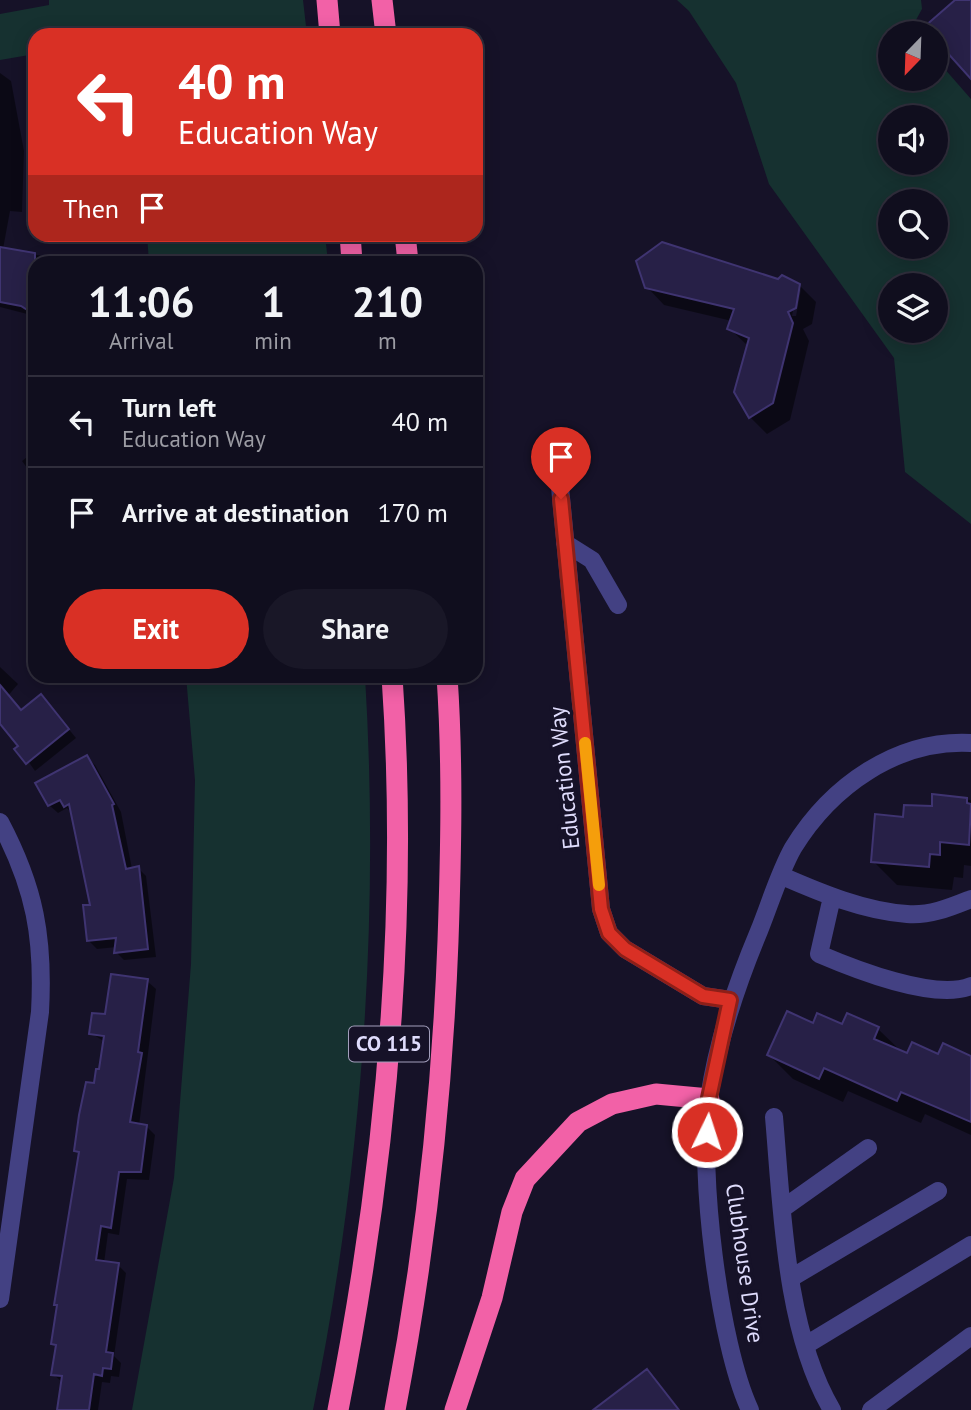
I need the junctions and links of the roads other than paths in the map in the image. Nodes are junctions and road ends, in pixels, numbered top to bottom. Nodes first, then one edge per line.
1 (327, 0) edge
2 (382, 0) edge
3 (329, 28) edge
4 (385, 28) edge
5 (559, 477) dead end
6 (565, 543) junction
7 (618, 605) dead end
8 (392, 683) edge
9 (447, 683) edge
10 (971, 743) edge
11 (0, 822) edge
12 (782, 876) junction
13 (832, 897) junction
14 (971, 899) edge
15 (971, 986) edge
16 (730, 1000) junction
17 (709, 1098) junction
18 (774, 1118) dead end
19 (868, 1148) dead end
20 (937, 1192) dead end
21 (782, 1209) junction
22 (971, 1245) edge
23 (791, 1278) junction
24 (0, 1299) edge
25 (971, 1336) edge
26 (806, 1345) junction
27 (338, 1410) edge
28 (395, 1410) edge
29 (455, 1410) edge
30 (750, 1410) edge
31 (832, 1410) edge
32 (872, 1410) edge

1 - 3 highway
2 - 4 highway
5 - 6 street, Education Way
6 - 7 street
6 - 16 street, Education Way
8 - 27 highway, CO 115
9 - 28 highway, CO 115
10 - 12 street, Clubhouse Drive
11 - 24 street
12 - 13 street
12 - 16 street, Clubhouse Drive
13 - 14 street
13 - 15 street
16 - 17 street, Clubhouse Drive
17 - 29 highway
17 - 30 street, Clubhouse Drive
18 - 21 street
19 - 21 street
20 - 23 street
21 - 23 street
22 - 26 street
23 - 26 street
25 - 32 street
26 - 31 street

